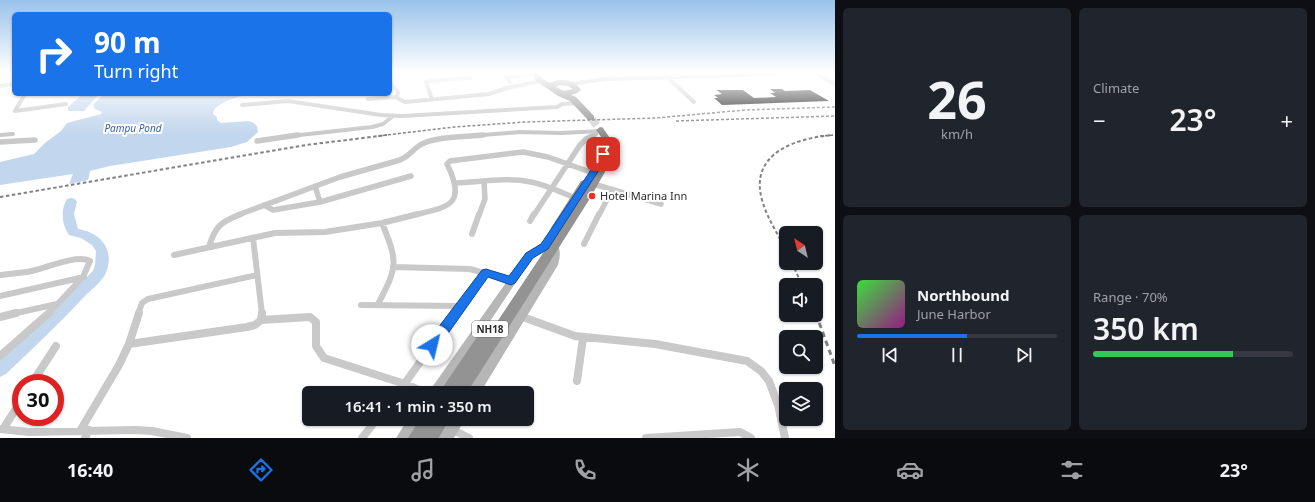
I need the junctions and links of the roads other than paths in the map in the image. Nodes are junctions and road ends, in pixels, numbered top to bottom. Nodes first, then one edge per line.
1 (398, 93) edge
2 (430, 93) edge
3 (491, 93) edge
4 (561, 93) edge
5 (577, 93) edge
6 (685, 93) edge
7 (24, 96) edge
8 (397, 98) junction
9 (432, 99) junction
10 (368, 100) dead end
11 (694, 102) dead end
12 (576, 103) junction
13 (66, 104) dead end
14 (242, 105) dead end
15 (394, 116) junction
16 (601, 131) junction
17 (13, 134) dead end
18 (0, 135) edge
19 (35, 140) dead end
20 (257, 141) dead end
21 (0, 142) edge
22 (610, 144) junction
23 (567, 163) junction
24 (593, 173) junction
25 (411, 176) dead end
26 (484, 182) junction
27 (456, 183) junction
28 (590, 183) junction
29 (315, 186) junction
30 (552, 188) junction
31 (612, 190) junction
32 (575, 198) junction
33 (320, 202) junction
34 (661, 204) dead end
35 (264, 205) junction
36 (530, 221) dead end
37 (382, 223) junction
38 (472, 234) dead end
39 (253, 238) junction
40 (552, 242) junction
41 (584, 244) dead end
42 (209, 247) junction
43 (174, 255) dead end
44 (393, 266) junction
45 (535, 266) junction
46 (486, 272) junction
47 (0, 275) edge
48 (258, 275) junction
49 (84, 277) junction
50 (511, 281) junction
51 (0, 296) edge
52 (58, 303) junction
53 (378, 304) junction
54 (361, 305) dead end
55 (460, 306) junction
56 (520, 316) junction
57 (0, 317) edge
58 (260, 320) junction
59 (583, 338) junction
60 (130, 344) junction
61 (56, 346) dead end
62 (1, 354) edge
63 (38, 374) edge
64 (577, 381) dead end
65 (405, 384) junction
66 (410, 386) edge
67 (439, 386) edge
68 (452, 386) edge
69 (462, 386) edge
70 (478, 386) edge
71 (12, 414) edge
72 (371, 426) edge
73 (411, 426) edge
74 (425, 426) edge
75 (449, 426) edge
76 (1, 429) edge
77 (85, 433) edge
78 (187, 438) edge
79 (362, 438) edge
80 (403, 438) edge
81 (417, 438) edge
82 (429, 438) edge
83 (469, 438) edge
84 (646, 438) edge
85 (751, 438) edge
86 (785, 438) edge

1 - 8 street
2 - 9 street
3 - 9 street
4 - 12 highway
5 - 12 highway
6 - 11 street
7 - 13 street
8 - 9 street
8 - 10 street
12 - 15 street
14 - 15 street
15 - 20 street
16 - 22 highway
16 - 23 street
16 - 29 street
17 - 18 street
19 - 21 street
22 - 24 highway, NH18
22 - 28 highway, NH18
23 - 24 street
23 - 27 street
23 - 30 street
24 - 28 highway, NH18
25 - 33 street
26 - 27 street
26 - 30 street
26 - 38 street
27 - 37 street
28 - 31 street
28 - 32 highway, NH18
28 - 40 highway, NH18
29 - 33 street
29 - 35 street
30 - 32 street
30 - 36 street
31 - 34 street
31 - 41 street
32 - 40 highway, NH18
33 - 35 street
35 - 42 street
37 - 39 street
37 - 44 street
39 - 42 street
39 - 48 street
40 - 45 highway, NH18
40 - 50 main road
40 - 56 main road
42 - 43 street
44 - 46 street
44 - 53 street
45 - 68 highway, NH18
45 - 69 highway, NH18
46 - 50 street
46 - 55 street
47 - 49 street
48 - 58 street
48 - 60 street
49 - 51 street
49 - 52 street
50 - 67 main road
52 - 57 street
52 - 62 street
53 - 54 street
53 - 55 street
55 - 65 street
56 - 59 street
56 - 70 main road
58 - 60 street
58 - 65 street
59 - 64 street
59 - 86 street
60 - 77 street
61 - 63 street
65 - 66 street
71 - 76 street
72 - 79 street
73 - 80 main road
74 - 81 highway
75 - 82 highway
75 - 83 street
76 - 77 street
77 - 78 street
84 - 85 street

